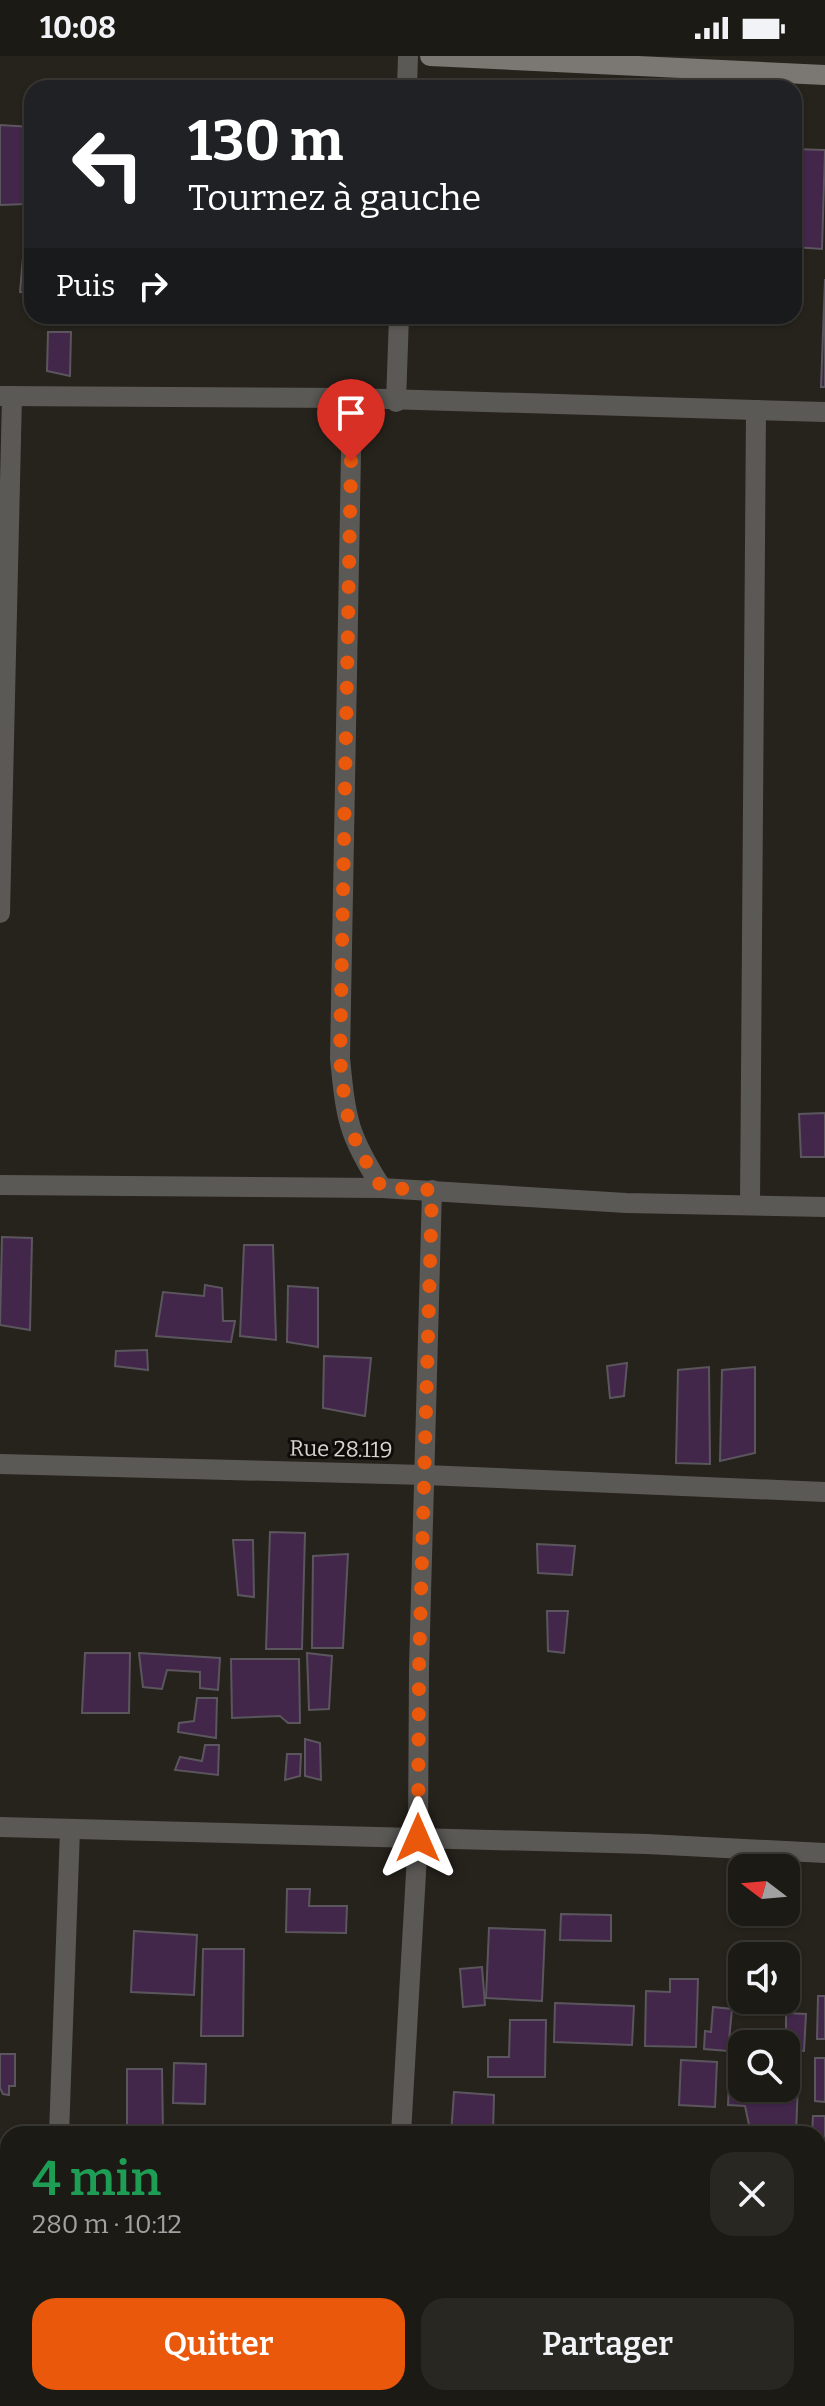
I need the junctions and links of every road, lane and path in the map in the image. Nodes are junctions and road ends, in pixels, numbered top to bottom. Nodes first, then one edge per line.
1 (408, 56) edge
2 (430, 56) edge
3 (825, 75) edge
4 (407, 80) edge
5 (399, 324) edge
6 (6, 396) edge
7 (352, 398) junction
8 (396, 402) junction
9 (756, 410) junction
10 (825, 412) edge
11 (0, 913) edge
12 (0, 1185) edge
13 (382, 1188) junction
14 (432, 1190) junction
15 (750, 1205) junction
16 (825, 1207) edge
17 (0, 1464) edge
18 (425, 1475) junction
19 (825, 1492) edge
20 (0, 1827) edge
21 (70, 1830) junction
22 (418, 1838) junction
23 (825, 1853) edge
24 (59, 2126) edge
25 (401, 2126) edge

1 - 4 street
2 - 3 street
5 - 8 street
6 - 7 street
6 - 11 street
7 - 8 street
7 - 13 street
8 - 9 street
9 - 10 street
9 - 15 street
12 - 13 street
13 - 14 street
14 - 15 street
14 - 18 street
15 - 16 street
17 - 18 street, Rue 28.119
18 - 19 street, Rue 28.119
18 - 22 street
20 - 21 street
21 - 22 street
21 - 24 street
22 - 23 street
22 - 25 street

